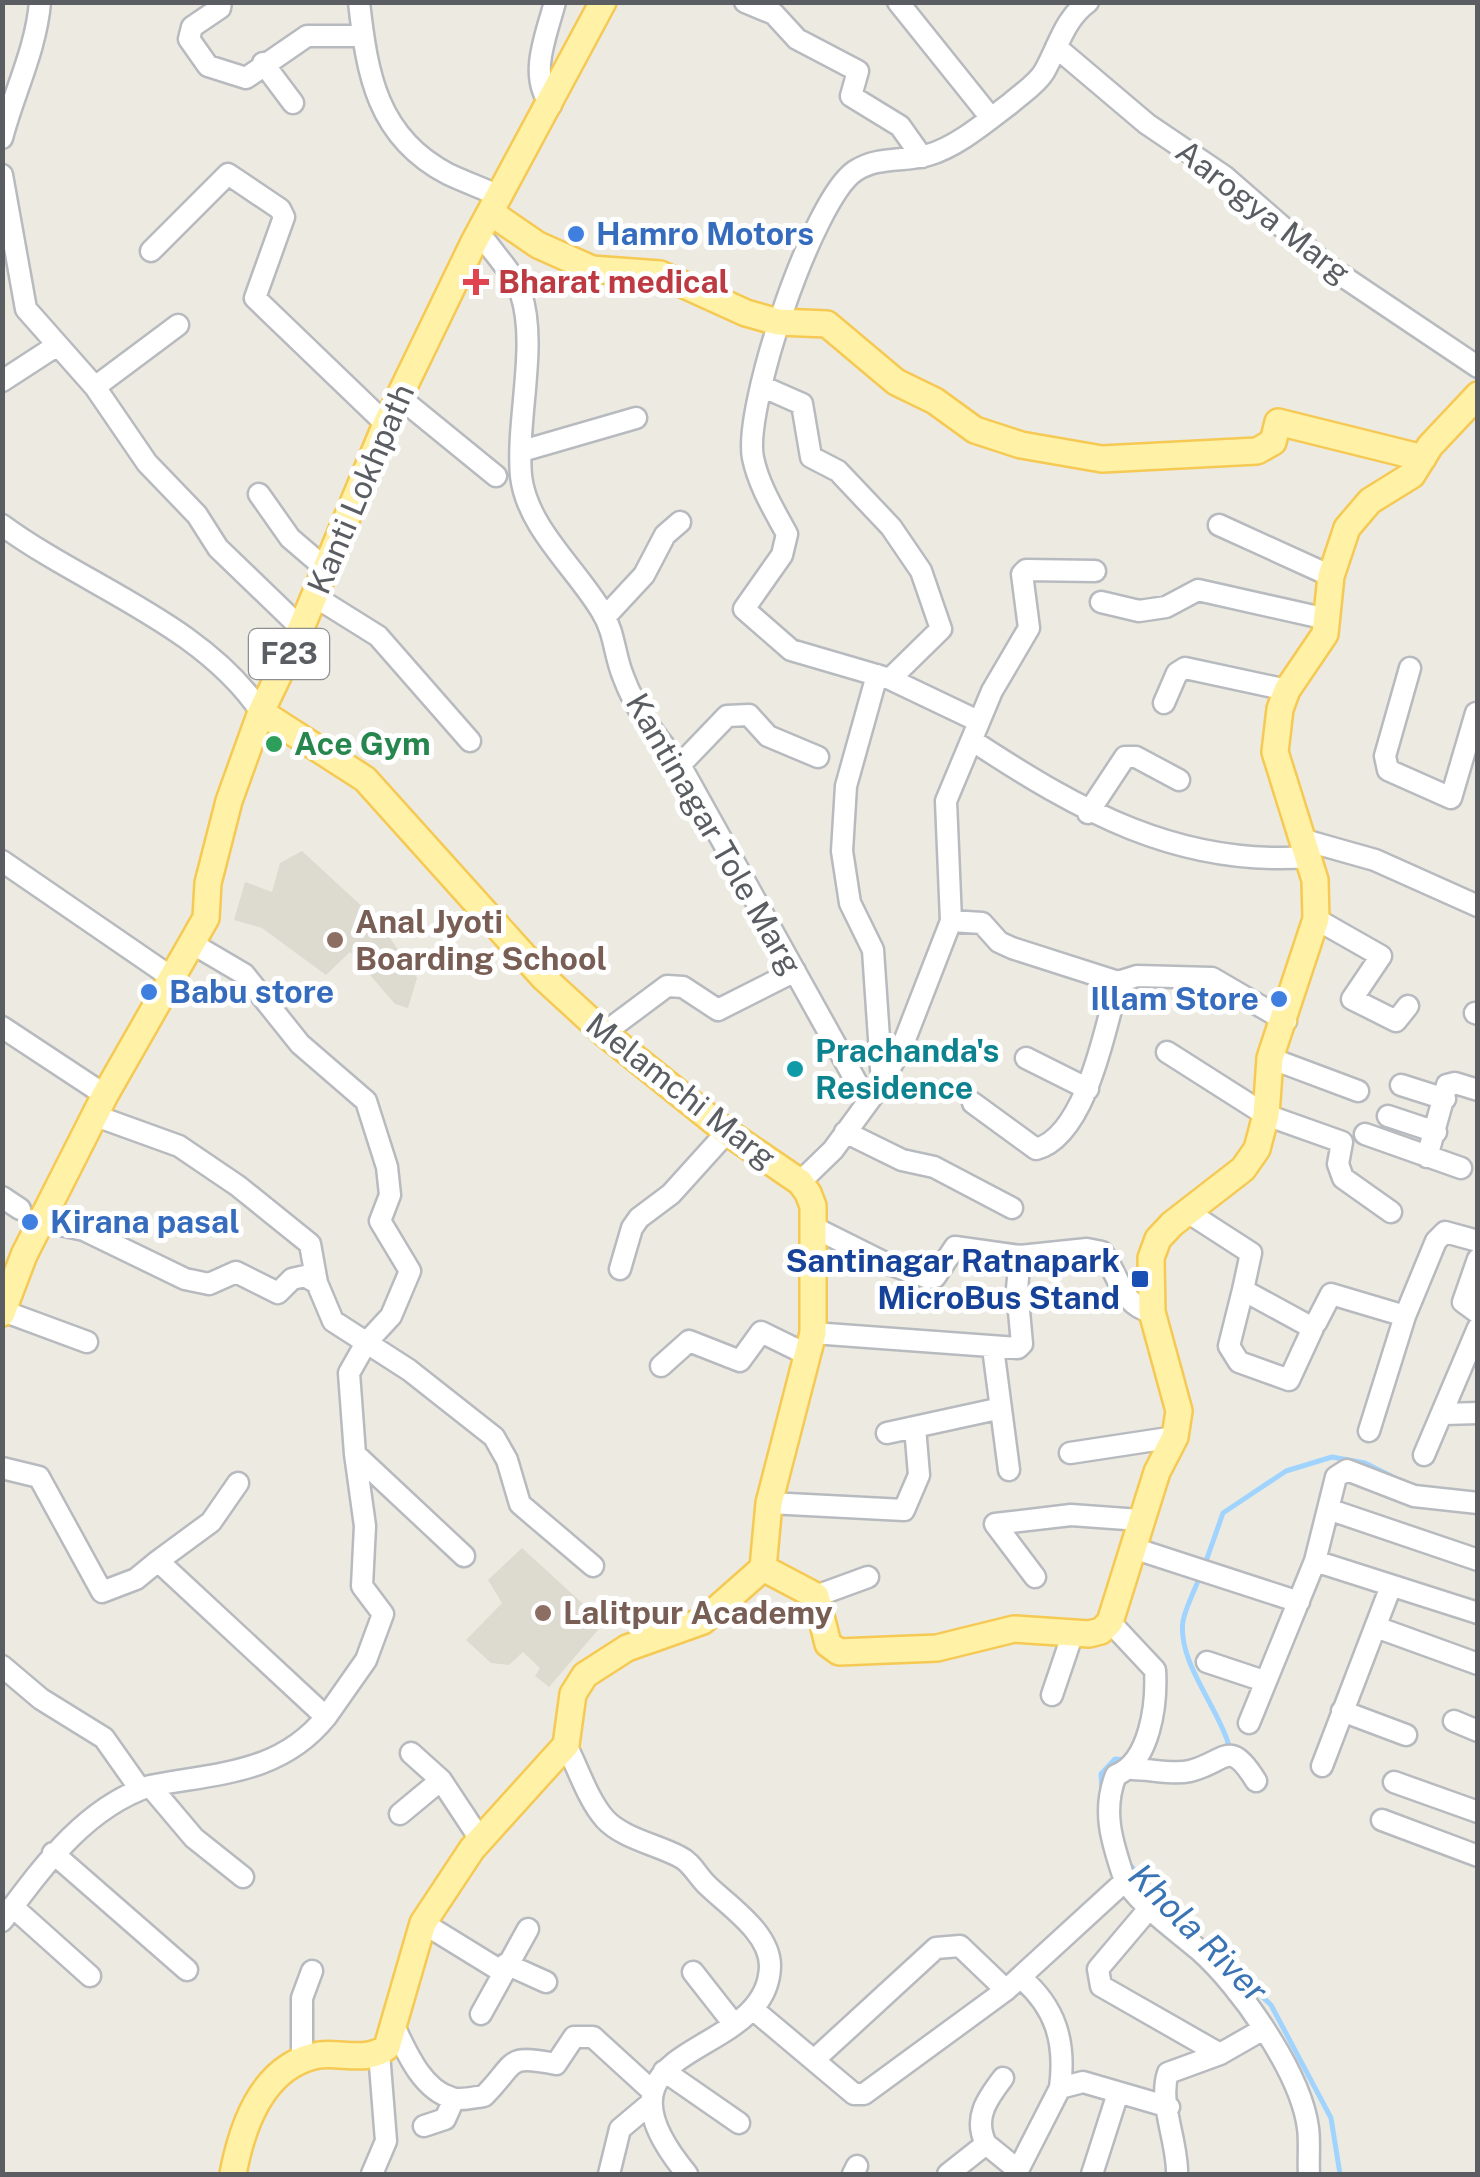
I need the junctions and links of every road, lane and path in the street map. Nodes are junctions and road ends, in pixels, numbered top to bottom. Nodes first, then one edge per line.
1 (40, 2) edge
2 (221, 2) edge
3 (359, 2) edge
4 (554, 2) edge
5 (603, 2) edge
6 (745, 2) edge
7 (898, 2) edge
8 (1088, 2) edge
9 (362, 36) junction
10 (1056, 46) junction
11 (264, 62) junction
12 (293, 103) dead end
13 (551, 106) junction
14 (992, 118) junction
15 (2, 138) edge
16 (922, 157) junction
17 (2, 176) edge
18 (494, 204) junction
19 (474, 242) junction
20 (151, 251) dead end
21 (778, 322) junction
22 (178, 325) dead end
23 (56, 346) junction
24 (1478, 367) edge
25 (2, 381) edge
26 (761, 386) junction
27 (94, 387) junction
28 (1478, 395) edge
29 (392, 412) junction
30 (636, 418) dead end
31 (522, 451) junction
32 (1423, 458) junction
33 (496, 476) dead end
34 (259, 494) dead end
35 (680, 522) dead end
36 (2, 525) edge
37 (1219, 525) dead end
38 (325, 568) junction
39 (1095, 571) dead end
40 (1331, 576) junction
41 (314, 596) junction
42 (1101, 602) dead end
43 (605, 617) junction
44 (1328, 619) junction
45 (302, 628) junction
46 (1410, 668) dead end
47 (883, 677) junction
48 (1287, 690) junction
49 (1164, 703) dead end
50 (261, 712) junction
51 (1477, 712) edge
52 (976, 731) junction
53 (470, 741) dead end
54 (818, 758) dead end
55 (680, 765) junction
56 (1180, 780) dead end
57 (1088, 813) junction
58 (1306, 849) junction
59 (2, 861) edge
60 (1478, 906) edge
61 (1316, 918) junction
62 (952, 921) junction
63 (192, 944) junction
64 (795, 971) junction
65 (171, 976) junction
66 (1118, 982) junction
67 (1408, 1006) dead end
68 (1286, 1021) junction
69 (2, 1027) edge
70 (604, 1033) junction
71 (1167, 1052) dead end
72 (1026, 1058) dead end
73 (1270, 1058) junction
74 (882, 1083) junction
75 (1401, 1085) dead end
76 (1088, 1089) junction
77 (1478, 1090) edge
78 (1358, 1091) dead end
79 (1445, 1099) junction
80 (867, 1101) junction
81 (973, 1103) dead end
82 (100, 1105) junction
83 (1266, 1115) junction
84 (1388, 1116) dead end
85 (727, 1132) junction
86 (844, 1132) junction
87 (1436, 1132) junction
88 (1366, 1134) dead end
89 (1427, 1157) junction
90 (1461, 1168) dead end
91 (800, 1182) junction
92 (1012, 1208) dead end
93 (21, 1209) edge
94 (1186, 1211) junction
95 (1391, 1212) dead end
96 (814, 1227) junction
97 (1478, 1242) edge
98 (1020, 1256) junction
99 (1478, 1259) edge
100 (620, 1269) dead end
101 (317, 1283) junction
102 (1243, 1290) junction
103 (1471, 1309) edge
104 (3, 1312) edge
105 (1152, 1312) junction
106 (1405, 1316) junction
107 (1313, 1328) junction
108 (1478, 1328) edge
109 (87, 1342) dead end
110 (366, 1343) junction
111 (811, 1344) junction
112 (993, 1348) junction
113 (661, 1366) dead end
114 (997, 1408) junction
115 (1478, 1413) edge
116 (1444, 1414) junction
117 (915, 1427) junction
118 (1369, 1431) dead end
119 (887, 1433) dead end
120 (1175, 1437) junction
121 (1070, 1453) dead end
122 (355, 1454) junction
123 (1424, 1454) dead end
124 (2, 1468) edge
125 (1009, 1470) dead end
126 (238, 1483) dead end
127 (770, 1503) junction
128 (1478, 1504) edge
129 (1328, 1509) junction
130 (1140, 1520) junction
131 (1133, 1548) junction
132 (464, 1556) dead end
133 (1478, 1560) edge
134 (158, 1561) junction
135 (1315, 1561) junction
136 (594, 1566) dead end
137 (763, 1568) junction
138 (868, 1577) dead end
139 (1034, 1577) dead end
140 (1391, 1586) junction
141 (816, 1596) junction
142 (1299, 1602) junction
143 (1478, 1613) edge
144 (1110, 1622) junction
145 (1376, 1627) junction
146 (1073, 1633) junction
147 (1208, 1662) dead end
148 (1478, 1664) edge
149 (2, 1666) edge
150 (1264, 1681) junction
151 (1052, 1695) dead end
152 (1342, 1711) junction
153 (326, 1717) junction
154 (1454, 1721) dead end
155 (1249, 1723) dead end
156 (1478, 1731) edge
157 (566, 1734) junction
158 (1406, 1735) dead end
159 (411, 1752) dead end
160 (1322, 1766) dead end
161 (1132, 1769) junction
162 (441, 1780) junction
163 (1256, 1781) dead end
164 (1394, 1782) dead end
165 (145, 1788) junction
166 (1478, 1812) edge
167 (400, 1814) dead end
168 (1382, 1820) dead end
169 (480, 1840) junction
170 (53, 1853) junction
171 (1478, 1856) edge
172 (243, 1876) dead end
173 (1125, 1881) junction
174 (1147, 1910) junction
175 (8, 1914) edge
176 (424, 1922) junction
177 (528, 1929) dead end
178 (503, 1967) junction
179 (187, 1970) dead end
180 (312, 1970) dead end
181 (693, 1972) dead end
182 (90, 1976) dead end
183 (546, 1982) dead end
184 (1013, 1983) junction
185 (754, 2010) junction
186 (480, 2014) dead end
187 (733, 2022) junction
188 (394, 2026) junction
189 (1262, 2030) junction
190 (379, 2053) junction
191 (1220, 2054) junction
192 (814, 2060) junction
193 (302, 2062) junction
194 (664, 2071) junction
195 (1003, 2078) dead end
196 (1060, 2088) junction
197 (1118, 2093) junction
198 (651, 2097) junction
199 (454, 2099) junction
200 (1169, 2107) junction
201 (738, 2123) dead end
202 (424, 2126) dead end
203 (986, 2144) junction
204 (1017, 2172) edge
205 (232, 2174) edge
206 (372, 2174) edge
207 (609, 2174) edge
208 (687, 2174) edge
209 (948, 2174) edge
210 (1092, 2174) edge
211 (1176, 2174) edge
212 (1309, 2174) edge

1 - 15 street
2 - 11 street
3 - 9 street
4 - 13 street
5 - 13 main road, Kanti Lokhpath / F23
6 - 16 street
7 - 14 street
8 - 10 street
9 - 11 street
9 - 18 street
10 - 14 street
10 - 24 street, Aarogya Marg
11 - 12 street
13 - 18 main road, Kanti Lokhpath / F23
14 - 16 street
16 - 21 street
17 - 23 street
18 - 19 main road, Kanti Lokhpath / F23
18 - 21 main road
19 - 29 main road, Kanti Lokhpath / F23
19 - 31 street, Kantinagar Tole Marg
20 - 29 street
21 - 26 street
21 - 32 main road
22 - 27 street
23 - 25 street
23 - 27 street
26 - 47 street
26 - 47 street
27 - 45 street
28 - 32 main road
29 - 33 street
29 - 38 main road, Kanti Lokhpath / F23
30 - 31 street
31 - 43 street, Kantinagar Tole Marg
32 - 40 main road
34 - 38 street
35 - 43 street
36 - 50 street
37 - 40 street
38 - 41 main road, Kanti Lokhpath / F23
39 - 52 street
40 - 44 main road
41 - 45 main road, Kanti Lokhpath / F23
41 - 53 street
42 - 44 street
43 - 55 street, Kantinagar Tole Marg
44 - 48 main road
45 - 50 main road, Kanti Lokhpath / F23
46 - 51 street
47 - 52 street
47 - 74 street
48 - 49 street
48 - 58 main road
50 - 63 main road, Kanti Lokhpath / F23
50 - 70 main road, Melamchi Marg
52 - 57 street
52 - 62 street
54 - 55 street
55 - 64 street, Kantinagar Tole Marg
56 - 57 street
57 - 58 street
58 - 60 street
58 - 61 main road
59 - 65 street
61 - 67 street
61 - 68 main road
62 - 66 street
62 - 74 street
63 - 65 main road, Kanti Lokhpath / F23
63 - 110 street
64 - 70 street
64 - 80 street, Kantinagar Tole Marg
65 - 82 main road, Kanti Lokhpath / F23
66 - 68 street
66 - 76 street
68 - 73 main road
69 - 82 street
70 - 85 main road, Melamchi Marg
71 - 83 street
72 - 76 street
73 - 78 street
73 - 83 main road
74 - 80 street
75 - 79 street
76 - 81 street
77 - 79 street
79 - 87 street
80 - 86 street
82 - 93 main road, Kanti Lokhpath / F23
82 - 101 street
83 - 94 main road
83 - 95 street
84 - 87 street
85 - 91 main road, Melamchi Marg
85 - 100 street
86 - 91 street
86 - 92 street
87 - 89 street
88 - 89 street
89 - 90 street
91 - 96 main road
93 - 101 street
93 - 104 main road, Kanti Lokhpath / F23
94 - 102 street
94 - 105 main road
96 - 98 street
96 - 111 main road
97 - 106 street
98 - 105 street
98 - 112 street
99 - 103 street
101 - 110 street
102 - 107 street
102 - 107 street
104 - 109 street
105 - 120 main road
106 - 107 street
106 - 118 street
108 - 116 street
110 - 122 street
110 - 136 street
111 - 112 street
111 - 113 street
111 - 127 main road
112 - 114 street
114 - 117 street
114 - 125 street
115 - 116 street
116 - 123 street
117 - 119 street
117 - 127 street
120 - 121 street
120 - 130 main road
122 - 132 street
122 - 153 street
124 - 134 street
126 - 134 street
127 - 137 main road
128 - 129 street
129 - 133 street
129 - 135 street
130 - 131 main road
130 - 139 street
131 - 142 street
131 - 144 main road
134 - 153 street
135 - 140 street
135 - 142 street
137 - 141 main road
137 - 157 main road
138 - 141 street
140 - 143 street
140 - 145 street
141 - 146 main road
142 - 150 street
144 - 146 main road
144 - 161 street
145 - 148 street
145 - 152 street
146 - 151 street
147 - 150 street
149 - 165 street
150 - 155 street
152 - 158 street
152 - 160 street
153 - 165 street
154 - 156 street
157 - 169 main road
157 - 185 street
159 - 162 street
161 - 163 street
161 - 173 street
162 - 167 street
162 - 169 street
164 - 166 street
165 - 170 street
165 - 172 street
168 - 171 street
169 - 176 main road
170 - 175 street
170 - 179 street
173 - 174 street
173 - 184 street
174 - 189 street
174 - 191 street
175 - 182 street
176 - 178 street
176 - 188 main road
177 - 178 street
178 - 183 street
178 - 186 street
180 - 193 street
181 - 187 street
184 - 192 street
184 - 192 street
184 - 196 street
185 - 187 street
185 - 192 street
187 - 194 street
188 - 190 main road
188 - 199 street
189 - 191 street
189 - 212 street
190 - 193 main road
190 - 206 street
191 - 200 street
193 - 205 main road
194 - 198 street
194 - 201 street
195 - 203 street
196 - 197 street
196 - 204 street
197 - 200 street
197 - 210 street
198 - 199 street
198 - 207 street
198 - 208 street
199 - 202 street
200 - 211 street
203 - 204 street
203 - 209 street

